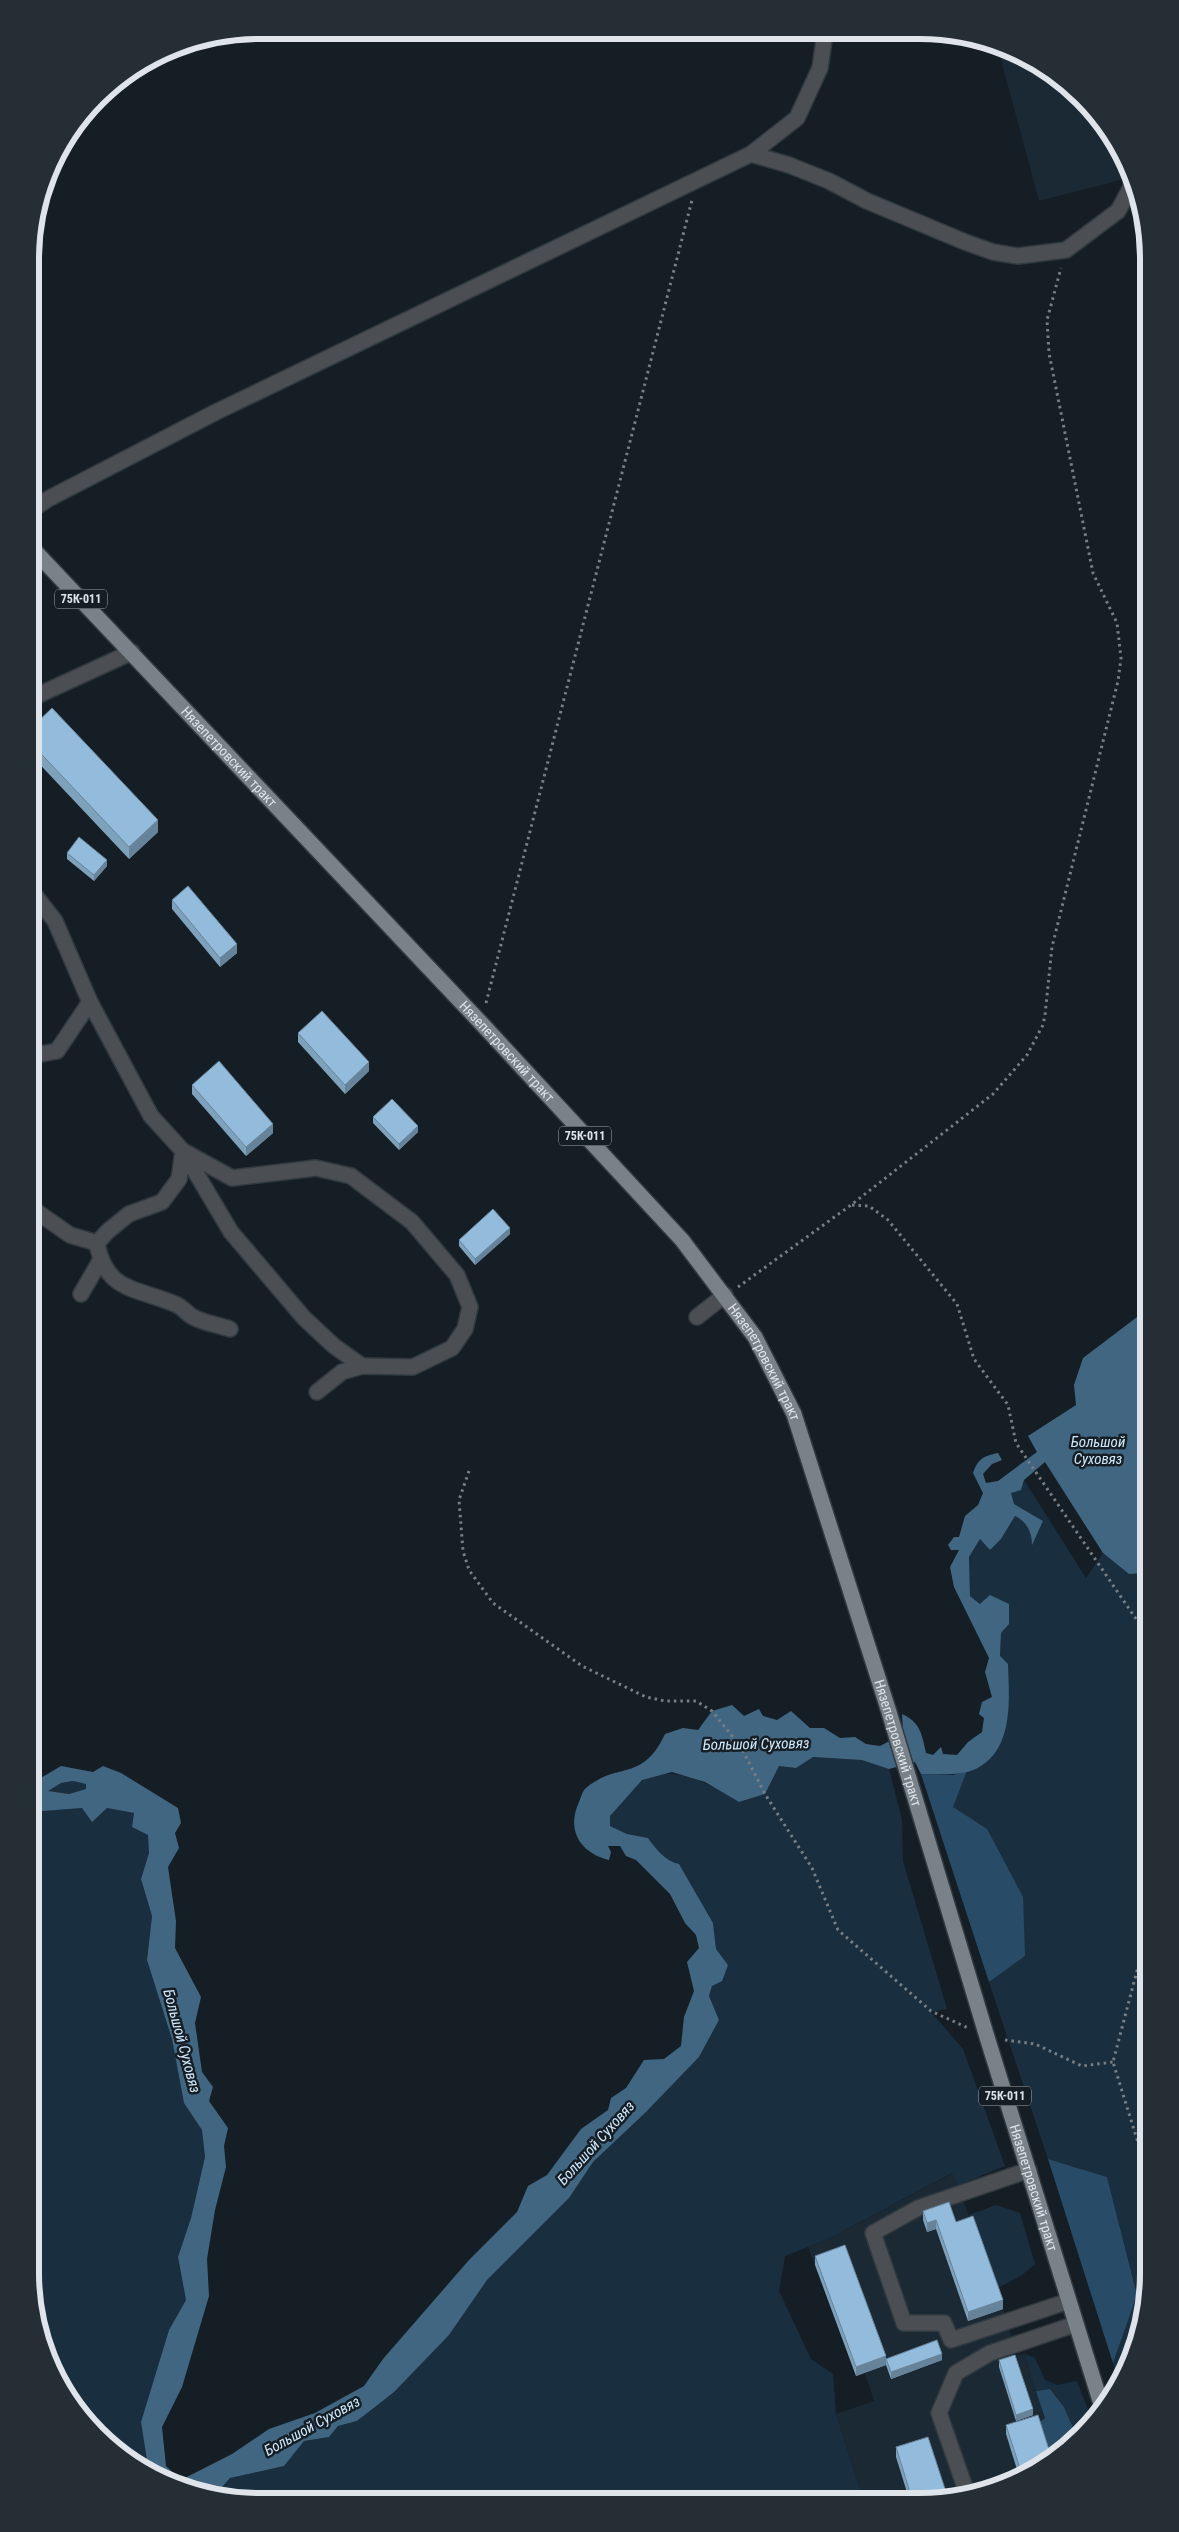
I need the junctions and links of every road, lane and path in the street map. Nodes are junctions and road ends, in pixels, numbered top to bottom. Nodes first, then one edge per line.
1 (824, 39) edge
2 (751, 154) junction
3 (697, 180) junction
4 (1130, 190) edge
5 (1132, 200) edge
6 (1118, 211) junction
7 (1066, 250) junction
8 (39, 506) edge
9 (39, 555) edge
10 (132, 652) junction
11 (39, 695) edge
12 (39, 901) edge
13 (90, 1002) junction
14 (481, 1022) junction
15 (39, 1055) edge
16 (184, 1151) junction
17 (851, 1205) junction
18 (39, 1213) edge
19 (97, 1243) junction
20 (100, 1261) junction
21 (81, 1294) dead end
22 (726, 1295) junction
23 (697, 1317) dead end
24 (230, 1329) dead end
25 (362, 1366) junction
26 (317, 1392) dead end
27 (469, 1471) dead end
28 (1140, 1625) edge
29 (1140, 1958) edge
30 (987, 2037) junction
31 (1113, 2062) junction
32 (1140, 2151) edge
33 (1028, 2170) junction
34 (1069, 2301) junction
35 (1076, 2324) junction
36 (1100, 2400) edge
37 (965, 2488) edge

1 - 2 lane
2 - 3 lane
2 - 7 lane
3 - 8 lane
3 - 14 path
4 - 6 lane
5 - 6 lane
6 - 7 lane
7 - 17 path
9 - 10 main road, Нязепетровский тракт / 75К-011
10 - 11 lane
10 - 14 main road, Нязепетровский тракт / 75К-011
12 - 13 lane
13 - 15 lane
13 - 16 lane
14 - 22 main road, Нязепетровский тракт / 75К-011
16 - 19 lane
16 - 25 lane
16 - 25 lane
17 - 22 path
17 - 28 path
18 - 19 lane
19 - 20 lane
20 - 21 lane
20 - 24 lane
22 - 23 lane
22 - 30 main road, Нязепетровский тракт / 75К-011
25 - 26 lane
27 - 30 path
29 - 31 path
30 - 31 path
30 - 33 main road, Нязепетровский тракт / 75К-011
31 - 32 path
33 - 34 main road, Нязепетровский тракт / 75К-011
33 - 34 lane
34 - 35 main road, Нязепетровский тракт / 75К-011
35 - 36 main road, Нязепетровский тракт / 75К-011
35 - 37 lane

